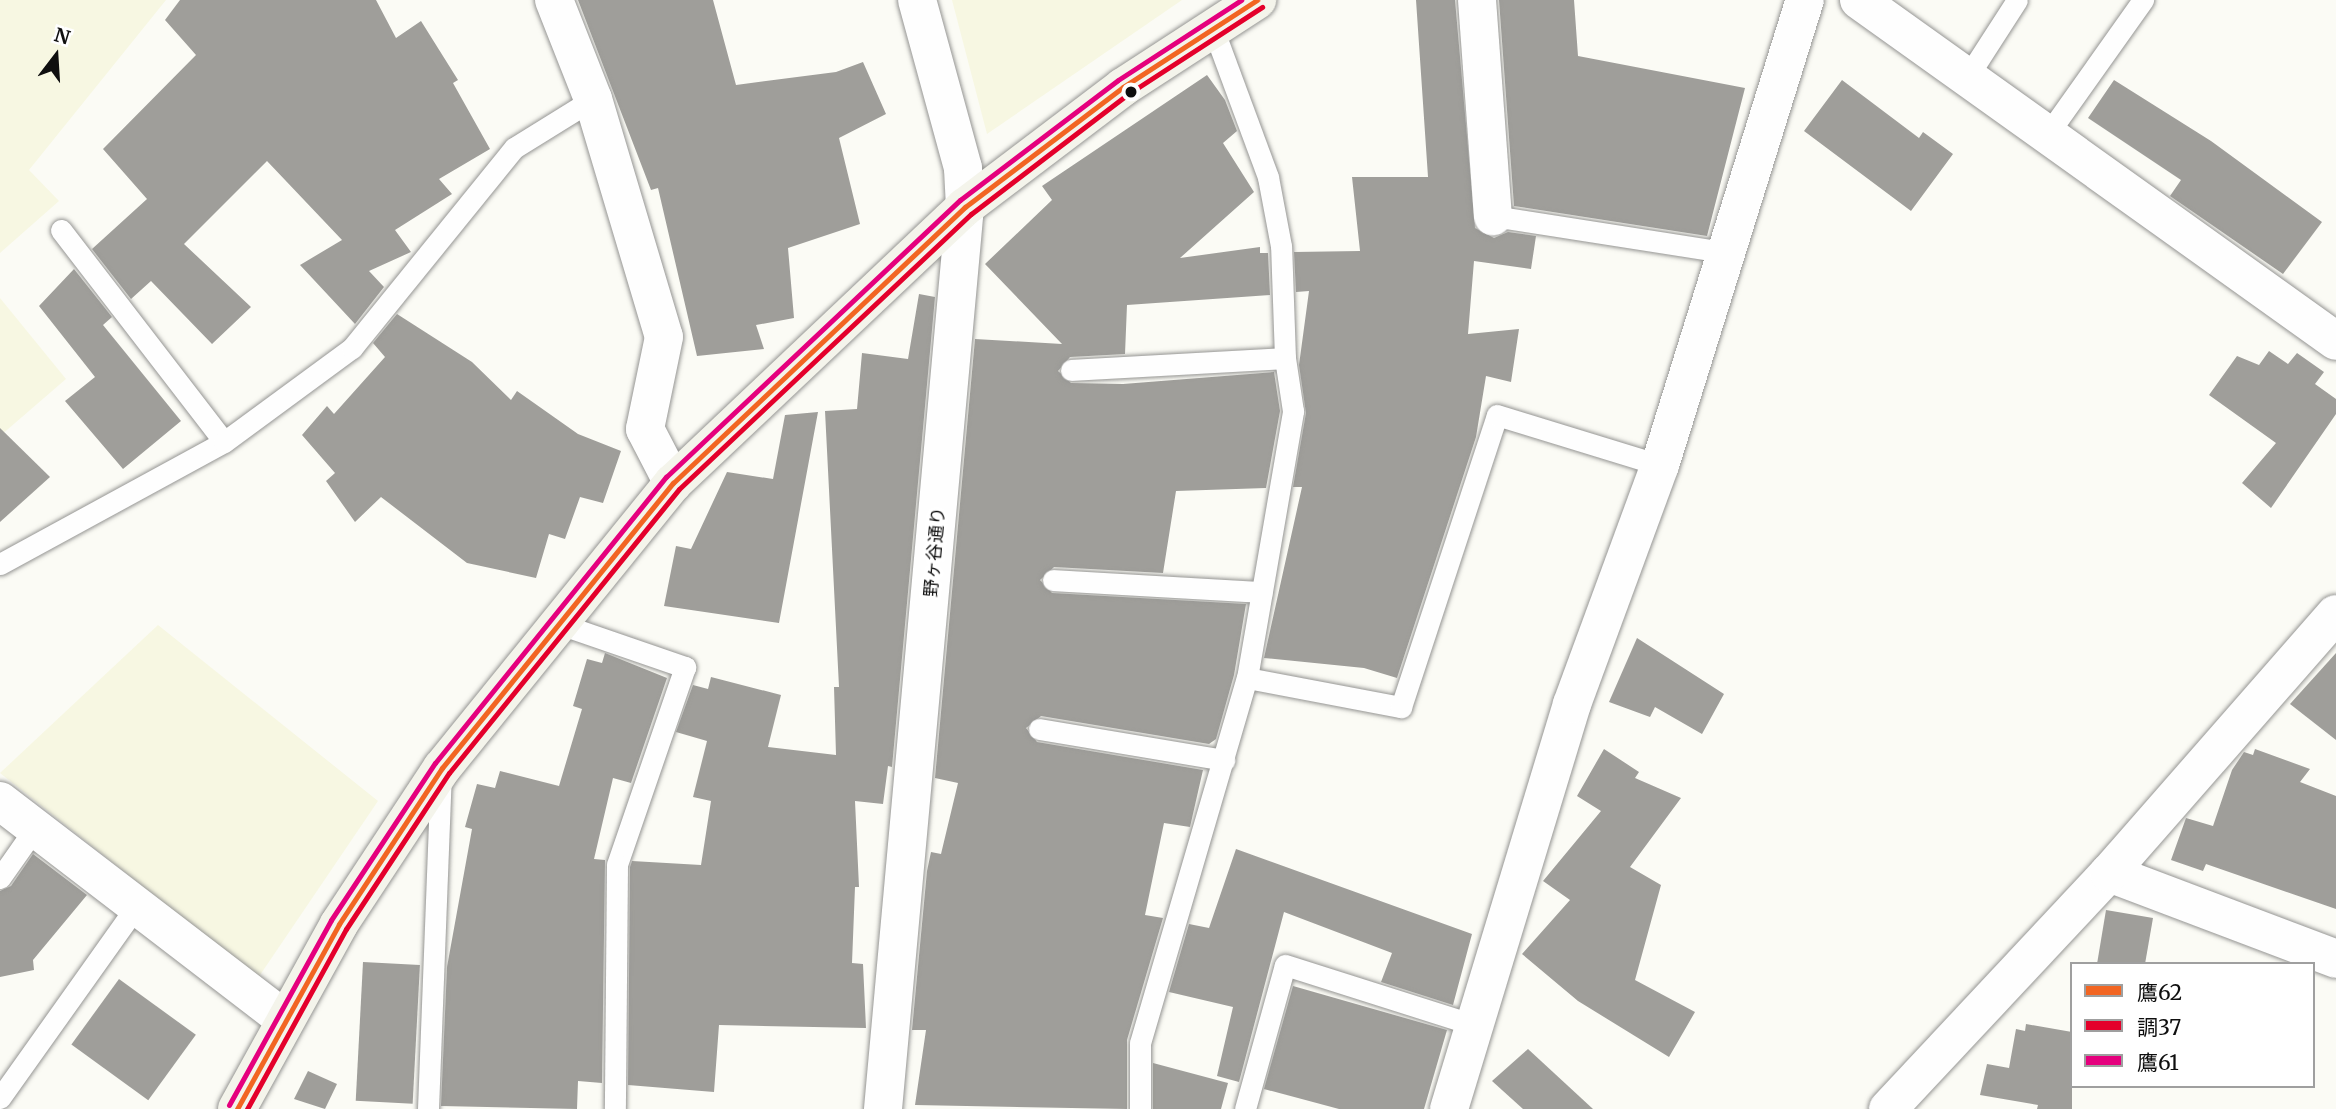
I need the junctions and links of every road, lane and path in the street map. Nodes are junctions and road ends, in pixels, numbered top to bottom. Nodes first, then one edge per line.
1 (554, 0) edge
2 (916, 0) edge
3 (1257, 0) edge
4 (1477, 0) edge
5 (1805, 0) edge
6 (1859, 0) edge
7 (2017, 0) edge
8 (2143, 0) edge
9 (1212, 26) junction
10 (1968, 76) junction
11 (593, 99) junction
12 (2047, 135) junction
13 (965, 207) junction
14 (1493, 216) joint
15 (61, 230) dead end
16 (1728, 253) junction
17 (2336, 341) edge
18 (1285, 358) junction
19 (1071, 370) dead end
20 (224, 442) junction
21 (1660, 465) junction
22 (673, 483) junction
23 (0, 564) edge
24 (1054, 580) dead end
25 (1262, 592) junction
26 (2336, 614) edge
27 (554, 622) junction
28 (1247, 678) junction
29 (1039, 729) dead end
30 (1224, 760) junction
31 (442, 768) junction
32 (0, 801) edge
33 (33, 831) junction
34 (2109, 873) junction
35 (0, 878) edge
36 (135, 908) junction
37 (2336, 959) edge
38 (284, 1018) junction
39 (1474, 1024) junction
40 (0, 1098) edge
41 (237, 1109) edge
42 (428, 1109) edge
43 (615, 1109) edge
44 (883, 1109) edge
45 (1140, 1109) edge
46 (1245, 1109) edge
47 (1449, 1109) edge
48 (1888, 1109) edge

1 - 11 street
2 - 13 street, 野ヶ谷通り
3 - 9 street
4 - 14 street
5 - 16 street
6 - 10 street
7 - 10 lane
8 - 12 lane
9 - 13 street
9 - 18 lane
10 - 12 street
11 - 20 lane
11 - 22 street
12 - 17 street
13 - 22 street
13 - 44 street, 野ヶ谷通り
14 - 16 lane
15 - 20 lane
16 - 21 street
18 - 19 lane
18 - 25 lane
20 - 23 lane
21 - 28 lane
21 - 39 street
22 - 27 street
24 - 25 lane
25 - 28 lane
26 - 34 street
27 - 31 street
27 - 43 lane
28 - 30 lane
29 - 30 lane
30 - 45 lane
31 - 38 street
31 - 42 lane
32 - 33 street
33 - 35 lane
33 - 36 street
34 - 37 street
34 - 48 street
36 - 38 street
36 - 40 lane
38 - 41 street
39 - 46 lane
39 - 47 street

